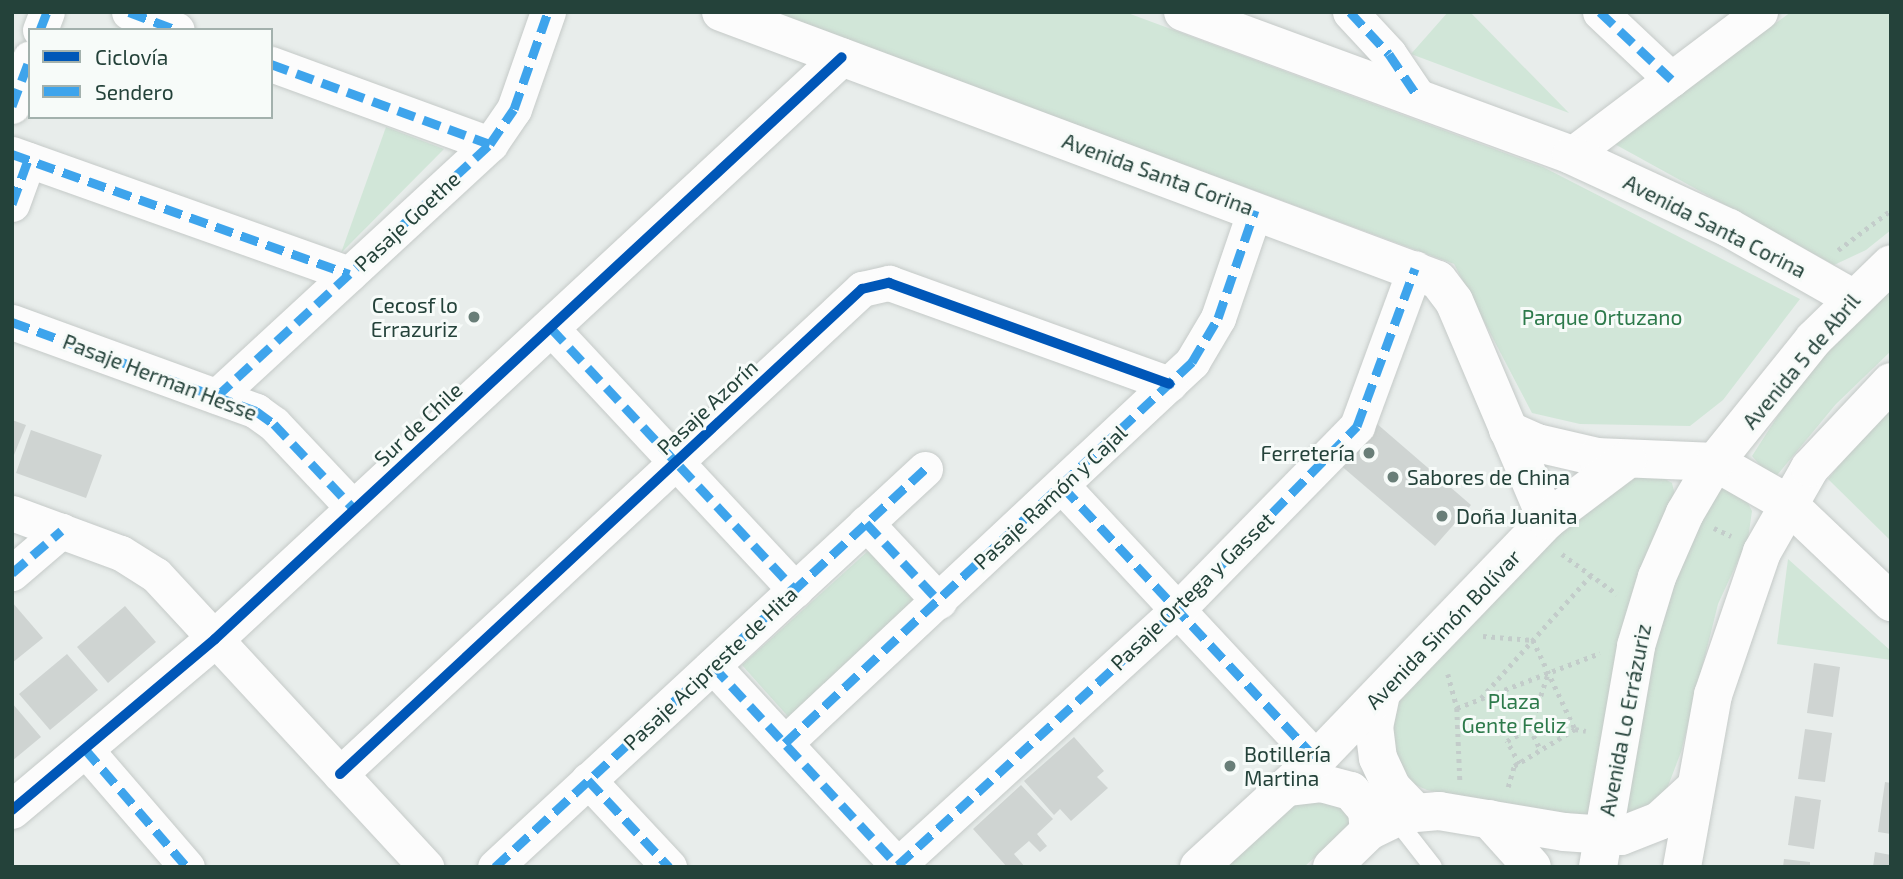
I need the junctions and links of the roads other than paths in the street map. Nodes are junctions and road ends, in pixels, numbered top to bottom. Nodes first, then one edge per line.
1 (129, 12) edge
2 (548, 12) edge
3 (721, 12) edge
4 (1183, 12) edge
5 (1350, 12) edge
6 (1600, 12) edge
7 (1760, 12) edge
8 (172, 28) edge
9 (842, 57) junction
10 (28, 63) edge
11 (273, 65) edge
12 (1671, 79) junction
13 (1418, 97) junction
14 (12, 106) edge
15 (490, 144) junction
16 (1571, 155) junction
17 (20, 157) edge
18 (12, 204) edge
19 (1255, 210) junction
20 (1891, 264) edge
21 (1415, 268) junction
22 (349, 274) junction
23 (1852, 298) junction
24 (12, 322) edge
25 (551, 328) junction
26 (1891, 382) edge
27 (1169, 384) junction
28 (217, 396) junction
29 (1508, 430) junction
30 (1628, 459) junction
31 (676, 461) junction
32 (1715, 462) junction
33 (925, 469) dead end
34 (1063, 487) junction
35 (1787, 503) junction
36 (355, 510) junction
37 (12, 513) edge
38 (866, 523) junction
39 (61, 531) junction
40 (1550, 533) junction
41 (12, 573) edge
42 (795, 590) junction
43 (939, 601) junction
44 (1891, 603) edge
45 (1178, 610) junction
46 (215, 639) junction
47 (713, 666) junction
48 (1381, 694) junction
49 (785, 743) junction
50 (85, 749) junction
51 (1317, 759) junction
52 (340, 774) junction
53 (588, 780) junction
54 (1289, 787) junction
55 (1695, 789) junction
56 (12, 810) edge
57 (1496, 810) junction
58 (1392, 820) junction
59 (1600, 852) edge
60 (898, 866) edge
61 (187, 867) edge
62 (425, 867) edge
63 (495, 867) edge
64 (668, 867) edge
65 (1199, 867) edge
66 (1332, 867) edge
67 (1433, 867) edge
68 (1532, 867) edge
69 (1682, 867) edge

1 - 8 street
2 - 15 street, Pasaje Goethe
3 - 9 main road, Avenida Santa Corina
4 - 13 main road, Avenida Santa Corina
5 - 13 street
6 - 12 street
7 - 12 street
9 - 19 main road, Avenida Santa Corina
9 - 25 main road, Sur de Chile
10 - 14 street
11 - 15 street
12 - 16 street
13 - 16 main road, Avenida Santa Corina
15 - 22 street, Pasaje Goethe
16 - 23 main road, Avenida Santa Corina
17 - 18 street
17 - 22 street
19 - 21 main road, Avenida Santa Corina
19 - 27 street, Pasaje Ramón y Cajal
20 - 23 main road, Avenida 5 de Abril
21 - 29 main road, Avenida Santa Corina
21 - 45 street, Pasaje Ortega y Gasset
22 - 28 street, Pasaje Goethe
23 - 32 main road, Avenida 5 de Abril
24 - 28 street, Pasaje Herman Hesse
25 - 31 street
25 - 36 main road, Sur de Chile
26 - 35 main road
27 - 31 street, Pasaje Azorín
27 - 34 street, Pasaje Ramón y Cajal
28 - 36 street, Pasaje Herman Hesse
29 - 30 main road
29 - 40 main road, Avenida Santa Corina
30 - 32 main road
30 - 40 main road, Avenida Simón Bolívar
31 - 42 street
31 - 52 street, Pasaje Azorín
32 - 35 main road
32 - 59 main road, Avenida Lo Errázuriz
33 - 38 street, Pasaje Acipreste de Hita
34 - 43 street, Pasaje Ramón y Cajal
34 - 45 street
35 - 44 main road
35 - 55 main road
36 - 46 main road, Sur de Chile
37 - 39 street
38 - 42 street, Pasaje Acipreste de Hita
38 - 43 street
39 - 41 street
39 - 46 street
40 - 48 main road, Avenida Simón Bolívar
42 - 47 street, Pasaje Acipreste de Hita
43 - 49 street, Pasaje Ramón y Cajal
45 - 51 street
45 - 60 street, Pasaje Ortega y Gasset
46 - 50 main road, Sur de Chile
46 - 52 street
47 - 49 street
47 - 53 street, Pasaje Acipreste de Hita
48 - 51 main road, Avenida Simón Bolívar
48 - 58 main road
49 - 60 street
50 - 56 main road, Sur de Chile
50 - 61 street
51 - 54 main road, Avenida Simón Bolívar
52 - 62 street
53 - 63 street, Pasaje Acipreste de Hita
53 - 64 street
54 - 58 main road
54 - 65 main road, Avenida Simón Bolívar
55 - 59 main road
55 - 69 main road
57 - 58 main road
57 - 59 main road
57 - 68 main road
58 - 66 main road
58 - 67 lane

